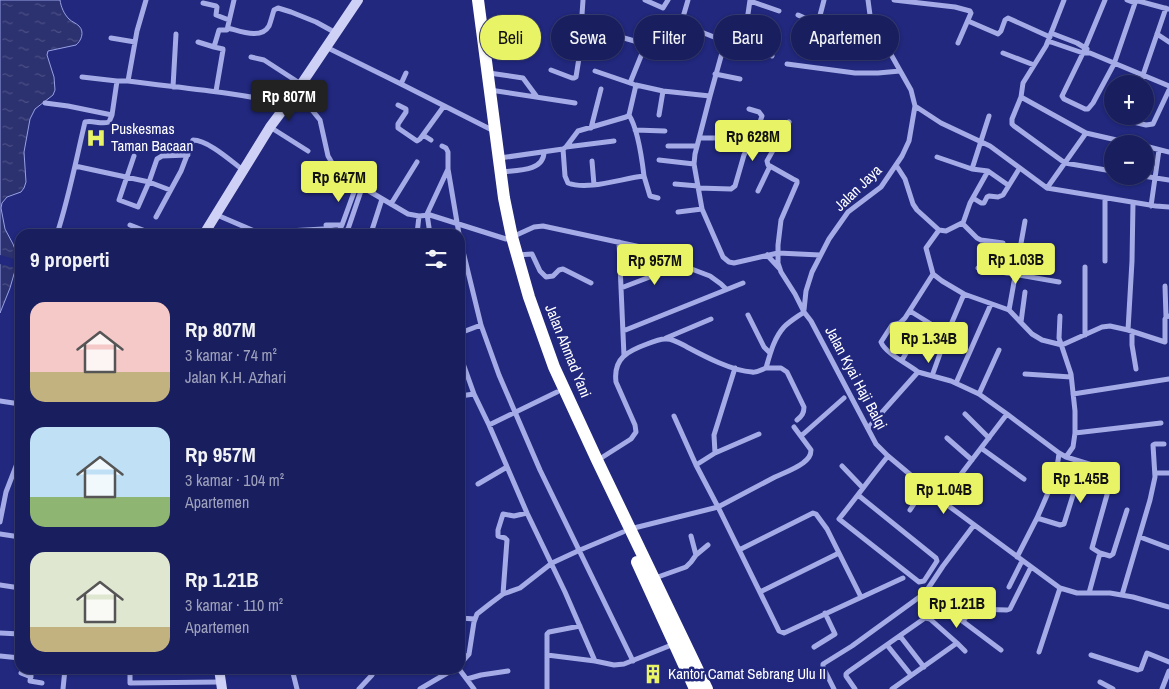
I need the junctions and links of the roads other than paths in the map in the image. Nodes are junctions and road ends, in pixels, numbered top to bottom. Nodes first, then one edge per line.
1 (146, 0) edge
2 (234, 0) edge
3 (358, 0) edge
4 (473, 0) edge
5 (478, 0) edge
6 (583, 0) edge
7 (645, 0) edge
8 (668, 0) edge
9 (688, 0) edge
10 (750, 0) edge
11 (824, 0) edge
12 (868, 0) edge
13 (894, 0) edge
14 (1064, 0) edge
15 (1105, 0) edge
16 (1127, 0) edge
17 (1135, 0) edge
18 (1142, 1) edge
19 (203, 3) dead end
20 (1168, 9) edge
21 (779, 11) dead end
22 (582, 15) edge
23 (684, 15) edge
24 (747, 15) edge
25 (820, 15) edge
26 (870, 15) edge
27 (229, 20) junction
28 (968, 21) junction
29 (228, 28) junction
30 (336, 33) junction
31 (176, 34) dead end
32 (1157, 34) junction
33 (1050, 37) junction
34 (111, 38) dead end
35 (1070, 40) junction
36 (135, 42) junction
37 (198, 42) dead end
38 (1169, 42) edge
39 (958, 43) dead end
40 (214, 47) junction
41 (326, 47) junction
42 (1068, 47) junction
43 (1084, 50) junction
44 (1003, 54) dead end
45 (250, 57) dead end
46 (579, 60) edge
47 (641, 60) edge
48 (719, 60) edge
49 (894, 60) edge
50 (787, 64) dead end
51 (1114, 64) junction
52 (1034, 65) junction
53 (551, 70) dead end
54 (595, 71) dead end
55 (900, 71) junction
56 (406, 73) dead end
57 (488, 73) junction
58 (715, 74) junction
59 (1141, 75) edge
60 (1143, 75) edge
61 (82, 77) dead end
62 (740, 78) dead end
63 (117, 81) junction
64 (128, 81) junction
65 (1154, 81) edge
66 (301, 84) junction
67 (401, 84) junction
68 (633, 84) junction
69 (173, 87) junction
70 (1169, 88) edge
71 (601, 89) dead end
72 (490, 90) junction
73 (216, 91) junction
74 (663, 91) junction
75 (294, 95) junction
76 (710, 96) junction
77 (536, 97) junction
78 (1021, 97) junction
79 (575, 103) dead end
80 (45, 104) dead end
81 (286, 104) junction
82 (398, 104) dead end
83 (444, 106) junction
84 (915, 106) junction
85 (749, 110) dead end
86 (112, 115) junction
87 (629, 115) junction
88 (660, 115) dead end
89 (990, 116) dead end
90 (789, 122) dead end
91 (1154, 122) edge
92 (270, 127) junction
93 (591, 128) junction
94 (490, 129) junction
95 (635, 130) junction
96 (665, 131) dead end
97 (1086, 133) junction
98 (423, 135) junction
99 (1104, 137) edge
100 (700, 138) junction
101 (732, 138) dead end
102 (431, 140) dead end
103 (614, 141) dead end
104 (981, 142) junction
105 (442, 146) dead end
106 (668, 146) dead end
107 (697, 146) junction
108 (565, 148) junction
109 (1154, 149) edge
110 (1159, 150) junction
111 (308, 151) dead end
112 (544, 152) junction
113 (1169, 152) edge
114 (188, 155) junction
115 (134, 156) dead end
116 (937, 157) dead end
117 (498, 158) junction
118 (659, 160) dead end
119 (592, 161) dead end
120 (417, 162) dead end
121 (1065, 163) junction
122 (694, 164) junction
123 (896, 165) junction
124 (75, 166) junction
125 (770, 166) junction
126 (448, 169) junction
127 (972, 169) junction
128 (1019, 169) junction
129 (244, 170) junction
130 (1104, 170) edge
131 (988, 171) junction
132 (500, 172) junction
133 (644, 176) junction
134 (128, 177) junction
135 (1155, 178) junction
136 (1169, 180) edge
137 (149, 182) junction
138 (675, 184) dead end
139 (594, 185) junction
140 (1008, 185) junction
141 (359, 186) junction
142 (698, 187) junction
143 (1046, 188) junction
144 (170, 190) junction
145 (758, 191) dead end
146 (658, 198) dead end
147 (973, 198) junction
148 (1105, 198) junction
149 (382, 199) junction
150 (1133, 203) junction
151 (391, 204) junction
152 (1151, 206) junction
153 (1169, 207) edge
154 (702, 209) junction
155 (678, 212) dead end
156 (216, 214) junction
157 (427, 214) junction
158 (419, 216) junction
159 (156, 217) dead end
160 (1025, 221) dead end
161 (457, 223) junction
162 (963, 223) junction
163 (130, 225) dead end
164 (342, 225) junction
165 (58, 229) edge
166 (140, 229) edge
167 (207, 229) edge
168 (250, 229) edge
169 (323, 229) edge
170 (340, 229) edge
171 (348, 229) edge
172 (372, 229) edge
173 (418, 229) edge
174 (429, 229) edge
175 (458, 229) edge
176 (939, 230) junction
177 (509, 238) junction
178 (619, 242) junction
179 (1003, 243) dead end
180 (778, 253) junction
181 (517, 255) junction
182 (767, 255) junction
183 (820, 255) junction
184 (465, 259) edge
185 (1105, 261) dead end
186 (681, 265) junction
187 (1085, 267) dead end
188 (780, 268) junction
189 (978, 268) dead end
190 (933, 274) junction
191 (1017, 275) junction
192 (1059, 282) dead end
193 (591, 283) dead end
194 (743, 283) dead end
195 (1165, 286) dead end
196 (621, 288) junction
197 (726, 289) junction
198 (1025, 292) dead end
199 (964, 294) junction
200 (991, 304) junction
201 (1010, 310) junction
202 (910, 311) junction
203 (804, 312) junction
204 (748, 315) dead end
205 (1060, 316) dead end
206 (1167, 317) edge
207 (711, 319) dead end
208 (1021, 322) junction
209 (481, 324) junction
210 (465, 331) edge
211 (623, 331) junction
212 (1130, 331) junction
213 (947, 334) junction
214 (1085, 335) junction
215 (916, 336) dead end
216 (666, 339) junction
217 (1167, 343) edge
218 (1062, 345) junction
219 (999, 350) dead end
220 (770, 353) junction
221 (624, 356) junction
222 (902, 360) junction
223 (735, 368) junction
224 (766, 368) junction
225 (1136, 368) dead end
226 (465, 370) edge
227 (918, 372) junction
228 (1026, 374) dead end
229 (932, 376) junction
230 (1072, 377) junction
231 (1169, 379) edge
232 (956, 383) junction
233 (557, 392) junction
234 (474, 394) junction
235 (979, 394) junction
236 (1073, 394) junction
237 (465, 395) edge
238 (844, 398) dead end
239 (0, 401) edge
240 (15, 403) edge
241 (515, 413) junction
242 (965, 414) dead end
243 (1007, 414) junction
244 (674, 416) dead end
245 (797, 420) dead end
246 (1161, 423) dead end
247 (489, 425) junction
248 (794, 427) dead end
249 (868, 428) junction
250 (1075, 433) junction
251 (758, 434) dead end
252 (801, 436) junction
253 (947, 438) dead end
254 (989, 438) junction
255 (1164, 444) dead end
256 (981, 448) junction
257 (715, 453) junction
258 (1059, 453) junction
259 (888, 456) junction
260 (1066, 457) junction
261 (597, 460) junction
262 (972, 460) junction
263 (1083, 463) junction
264 (696, 464) junction
265 (842, 466) dead end
266 (507, 467) junction
267 (1102, 468) dead end
268 (1155, 472) junction
269 (15, 473) edge
270 (1169, 473) edge
271 (1112, 477) dead end
272 (1024, 479) dead end
273 (478, 484) dead end
274 (862, 487) junction
275 (926, 488) junction
276 (858, 495) junction
277 (939, 503) junction
278 (718, 507) junction
279 (910, 510) dead end
280 (1127, 510) dead end
281 (527, 513) junction
282 (1037, 518) junction
283 (0, 522) edge
284 (974, 525) junction
285 (626, 531) junction
286 (0, 534) edge
287 (15, 536) edge
288 (691, 536) dead end
289 (1140, 537) junction
290 (708, 545) dead end
291 (1169, 548) edge
292 (580, 550) junction
293 (740, 550) junction
294 (839, 553) junction
295 (1100, 554) junction
296 (696, 555) junction
297 (1017, 557) junction
298 (1022, 560) junction
299 (552, 563) junction
300 (1031, 567) junction
301 (654, 578) junction
302 (903, 578) dead end
303 (0, 585) edge
304 (15, 587) edge
305 (1009, 587) dead end
306 (1060, 588) junction
307 (760, 592) junction
308 (925, 593) junction
309 (1089, 593) junction
310 (503, 594) junction
311 (1122, 595) junction
312 (861, 598) junction
313 (1169, 607) edge
314 (825, 613) junction
315 (465, 618) edge
316 (475, 619) junction
317 (962, 621) junction
318 (580, 626) junction
319 (0, 633) edge
320 (15, 634) edge
321 (900, 636) junction
322 (957, 643) junction
323 (675, 644) junction
324 (887, 645) junction
325 (814, 647) dead end
326 (1001, 650) dead end
327 (965, 651) dead end
328 (1039, 652) dead end
329 (547, 655) junction
330 (1091, 655) dead end
331 (0, 656) edge
332 (15, 658) edge
333 (465, 658) edge
334 (595, 661) junction
335 (633, 661) junction
336 (1169, 662) edge
337 (924, 667) junction
338 (508, 671) dead end
339 (1169, 671) edge
340 (24, 674) edge
341 (31, 674) edge
342 (64, 674) edge
343 (130, 674) edge
344 (293, 674) edge
345 (446, 674) edge
346 (463, 674) edge
347 (372, 675) dead end
348 (911, 675) junction
349 (31, 677) junction
350 (467, 679) junction
351 (1100, 682) dead end
352 (42, 684) dead end
353 (221, 686) edge
354 (62, 689) edge
355 (297, 689) edge
356 (359, 689) edge
357 (420, 689) edge
358 (474, 689) edge
359 (547, 689) edge
360 (695, 689) edge
361 (707, 689) edge
362 (834, 689) edge
363 (855, 689) edge
364 (892, 689) edge
365 (1113, 689) edge
366 (1162, 689) edge

1 - 36 street
2 - 27 street
3 - 30 street
4 - 94 highway, Jalan Ahmad Yani
5 - 57 highway, Jalan Ahmad Yani
6 - 22 street
7 - 8 street
9 - 23 street
10 - 21 street
10 - 24 street
11 - 25 street
12 - 26 street, Jalan Jaya
13 - 28 street
14 - 33 street
15 - 43 street
16 - 51 street
17 - 18 street
18 - 20 street
19 - 27 street
20 - 32 street
27 - 29 street
28 - 33 street
28 - 39 street
29 - 30 street
29 - 40 street
30 - 41 street
31 - 69 street
32 - 38 street
32 - 60 street
33 - 35 street
33 - 42 street
33 - 52 street
34 - 36 street
35 - 42 street
35 - 43 street
36 - 64 street
37 - 40 street
40 - 73 street
41 - 66 street
41 - 67 street
42 - 43 street
43 - 51 street
43 - 51 street
44 - 52 street
45 - 66 street
46 - 53 street
47 - 68 street
48 - 58 street
49 - 55 street, Jalan Jaya
50 - 55 street
51 - 59 street
52 - 78 street
54 - 68 street
55 - 84 street, Jalan Jaya
56 - 67 street
57 - 72 highway, Jalan Ahmad Yani
57 - 77 street
58 - 62 street
58 - 76 street
61 - 63 street
63 - 64 street
63 - 86 street
64 - 69 street
65 - 70 street
66 - 75 street
67 - 83 street
68 - 74 street
68 - 87 street
69 - 73 street
70 - 91 street
71 - 93 street
72 - 77 street
72 - 117 highway, Jalan Ahmad Yani
73 - 81 street
74 - 76 street
74 - 88 street
75 - 81 street
75 - 141 street
76 - 100 street
77 - 79 street
78 - 97 street
78 - 121 street
80 - 86 street
81 - 92 street
82 - 98 street
83 - 94 street
83 - 98 street
84 - 104 street
84 - 123 street, Jalan Jaya
85 - 142 street
86 - 124 street
87 - 93 street
87 - 95 street
89 - 104 street
90 - 125 street
92 - 111 street
92 - 129 street
93 - 108 street
94 - 177 highway, Jalan Ahmad Yani
95 - 96 street
95 - 133 street
97 - 99 street
97 - 121 street
98 - 102 street
100 - 101 street
100 - 107 street
103 - 108 street
104 - 127 street
104 - 128 street
105 - 126 street
106 - 107 street
107 - 122 street
108 - 112 street
108 - 139 street
109 - 110 street
110 - 113 street
110 - 135 street
112 - 117 street
112 - 132 street
114 - 129 street
114 - 137 street
114 - 144 street
115 - 134 street
116 - 127 street
117 - 132 highway, Jalan Ahmad Yani
118 - 122 street
119 - 139 street
120 - 151 street
121 - 130 street
121 - 143 street
122 - 142 street
123 - 176 street
123 - 183 street, Jalan Jaya
124 - 134 street
124 - 165 street
125 - 145 street
125 - 180 street
126 - 157 street
126 - 161 street
127 - 131 street
128 - 140 street
128 - 143 street
129 - 156 street
131 - 140 street
131 - 147 street
132 - 177 highway, Jalan Ahmad Yani
133 - 139 street
133 - 146 street
134 - 137 street
134 - 137 street
135 - 136 street
135 - 152 street
137 - 144 street
138 - 142 street
140 - 147 street
141 - 149 street
141 - 164 street
141 - 171 street
142 - 154 street
143 - 148 street
144 - 159 street
147 - 162 street
148 - 150 street
148 - 185 street
149 - 151 street
149 - 172 street
150 - 152 street
150 - 212 street
151 - 158 street
152 - 153 street
154 - 155 street
154 - 182 street
156 - 167 street
156 - 168 street
157 - 158 street
157 - 161 street
157 - 174 street
158 - 173 street
160 - 191 street
161 - 175 street
161 - 177 street
162 - 176 street
162 - 179 street
163 - 166 street
164 - 169 street
164 - 170 street
176 - 190 street
177 - 178 street
177 - 181 highway, Jalan Ahmad Yani
177 - 233 highway, Jalan Ahmad Yani
178 - 186 street
178 - 196 street
180 - 182 street
180 - 183 street
180 - 188 street
181 - 193 street
181 - 261 highway, Jalan Ahmad Yani
182 - 188 street
183 - 203 street, Jalan Jaya
184 - 209 street
186 - 196 street
186 - 197 street
187 - 214 street
188 - 203 street, Jalan Kyai Haji Balqi
189 - 191 street
190 - 199 street
190 - 202 street
191 - 192 street
191 - 201 street
194 - 197 street
195 - 206 street
196 - 211 street
197 - 211 street
198 - 208 street
199 - 200 street
199 - 213 street
200 - 201 street
200 - 232 street
201 - 208 street
202 - 213 street
202 - 222 street
203 - 220 street
203 - 249 street, Jalan Kyai Haji Balqi
204 - 220 street
205 - 218 street
206 - 217 street
207 - 216 street
208 - 218 street
209 - 210 street
209 - 241 street
211 - 221 street
212 - 214 street
212 - 217 street
212 - 225 street
213 - 229 street
214 - 218 street
215 - 222 street
216 - 221 street
216 - 223 street
218 - 230 street
219 - 235 street
220 - 224 street
221 - 261 street
222 - 227 street
223 - 224 street
223 - 257 street
224 - 245 street
226 - 234 street
227 - 229 street
227 - 249 street
228 - 230 street
229 - 232 street
230 - 236 street
231 - 236 street
232 - 235 street
233 - 241 street
233 - 285 highway, Jalan Ahmad Yani
234 - 237 street
234 - 247 street
235 - 243 street
236 - 250 street
238 - 252 street
239 - 240 street
241 - 247 street
241 - 292 street
242 - 254 street
243 - 254 street
243 - 258 street
244 - 264 street
246 - 250 street
247 - 266 street
248 - 252 street
249 - 259 street, Jalan Kyai Haji Balqi
250 - 260 street
251 - 257 street
252 - 278 street
253 - 262 street
254 - 256 street
255 - 268 street
256 - 262 street
256 - 272 street
257 - 264 street
258 - 260 street
258 - 282 street
259 - 274 street
259 - 275 street, Jalan Kyai Haji Balqi
260 - 263 street
261 - 285 highway, Jalan Ahmad Yani
262 - 277 street
263 - 267 street
263 - 282 street
264 - 278 street
265 - 274 street
266 - 273 street
266 - 281 street
268 - 270 street
268 - 289 street
269 - 283 street
271 - 295 street
274 - 276 street
275 - 277 street, Jalan Kyai Haji Balqi
275 - 279 street
276 - 276 street
277 - 284 street, Jalan Kyai Haji Balqi
278 - 285 street
278 - 293 street
280 - 295 street
281 - 299 street
281 - 310 street
282 - 297 street
284 - 297 street, Jalan Kyai Haji Balqi
284 - 308 street
285 - 292 street
285 - 301 highway, Jalan Ahmad Yani
285 - 323 highway, Jalan Ahmad Yani
286 - 287 street
288 - 296 street
289 - 291 street
289 - 311 street
290 - 296 street
292 - 299 street
292 - 335 street
293 - 294 street
293 - 307 street
294 - 307 street
294 - 312 street
295 - 309 street
296 - 301 street
297 - 298 street, Jalan Kyai Haji Balqi
298 - 300 street, Jalan Kyai Haji Balqi
298 - 305 street
299 - 310 street
299 - 318 street
300 - 306 street, Jalan Kyai Haji Balqi
300 - 317 street
301 - 361 highway, Jalan Ahmad Yani
302 - 312 street
303 - 304 street
306 - 309 street, Jalan Kyai Haji Balqi
306 - 328 street
307 - 314 street
308 - 317 street
308 - 362 street
309 - 311 street, Jalan Kyai Haji Balqi
310 - 316 street
311 - 313 street, Jalan Kyai Haji Balqi
312 - 314 street
314 - 325 street
315 - 316 street
316 - 333 street
317 - 326 street
318 - 329 street
318 - 334 street
319 - 320 street
321 - 322 street
321 - 324 street
321 - 337 street
322 - 327 street
322 - 337 street
323 - 335 street
323 - 360 highway, Jalan Ahmad Yani
324 - 348 street
324 - 363 street
329 - 334 street
329 - 359 street
330 - 336 street
331 - 332 street
334 - 335 street
337 - 348 street
338 - 350 street
339 - 366 street
340 - 349 street
341 - 349 street
342 - 354 street
343 - 353 street
344 - 355 street
345 - 357 street
346 - 350 street
347 - 356 street
348 - 364 street
349 - 352 street
350 - 358 street
351 - 365 street

